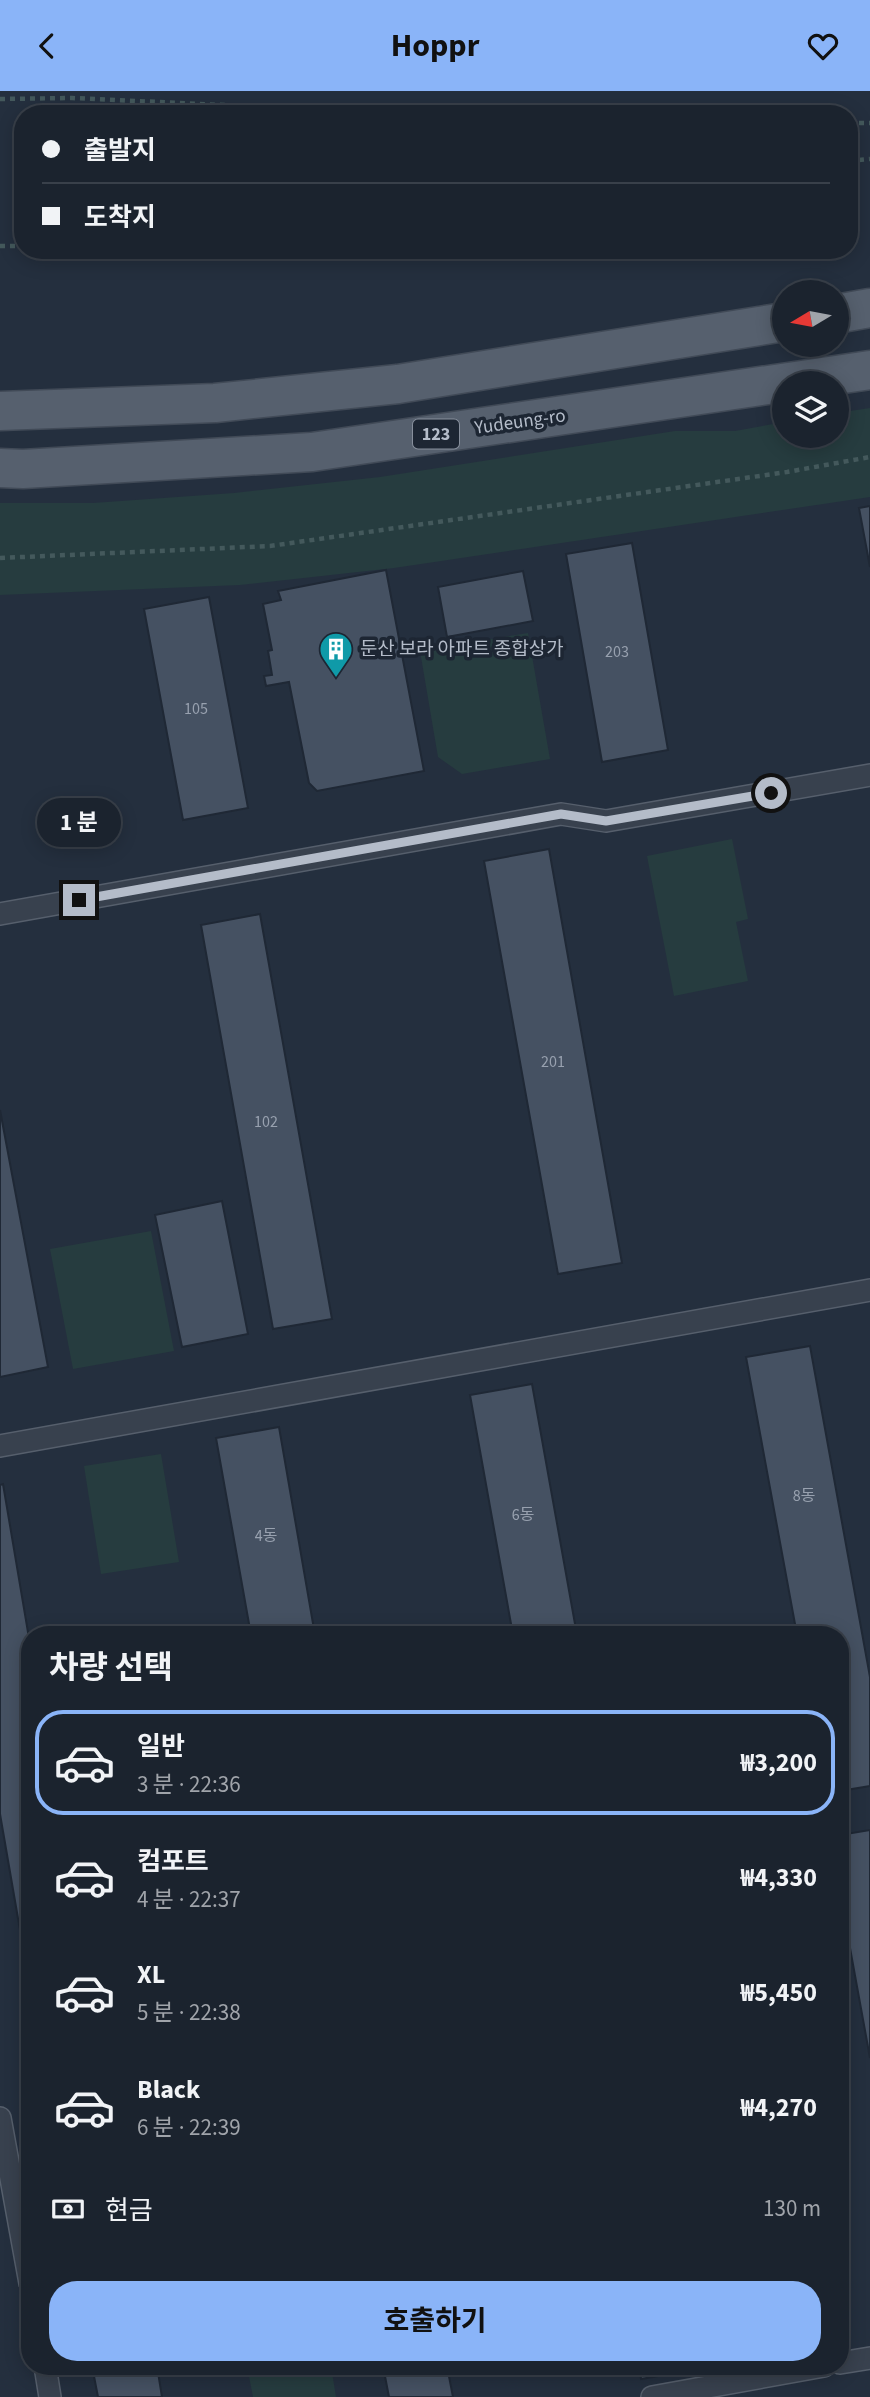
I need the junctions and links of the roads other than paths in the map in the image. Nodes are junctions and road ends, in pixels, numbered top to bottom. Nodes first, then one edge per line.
1 (870, 308) edge
2 (849, 312) edge
3 (772, 324) edge
4 (870, 370) edge
5 (0, 411) edge
6 (0, 468) edge
7 (870, 775) edge
8 (0, 914) edge
9 (870, 1290) edge
10 (0, 1446) edge
11 (0, 2118) edge
12 (21, 2234) edge
13 (870, 2358) edge
14 (849, 2362) edge
15 (46, 2375) edge
16 (774, 2375) edge
17 (50, 2397) edge
18 (652, 2397) edge

1 - 2 main road
3 - 5 main road
4 - 6 main road, Yudeung-ro / 123
7 - 8 lane
9 - 10 lane
11 - 12 lane
13 - 14 lane
15 - 17 lane
16 - 18 lane

